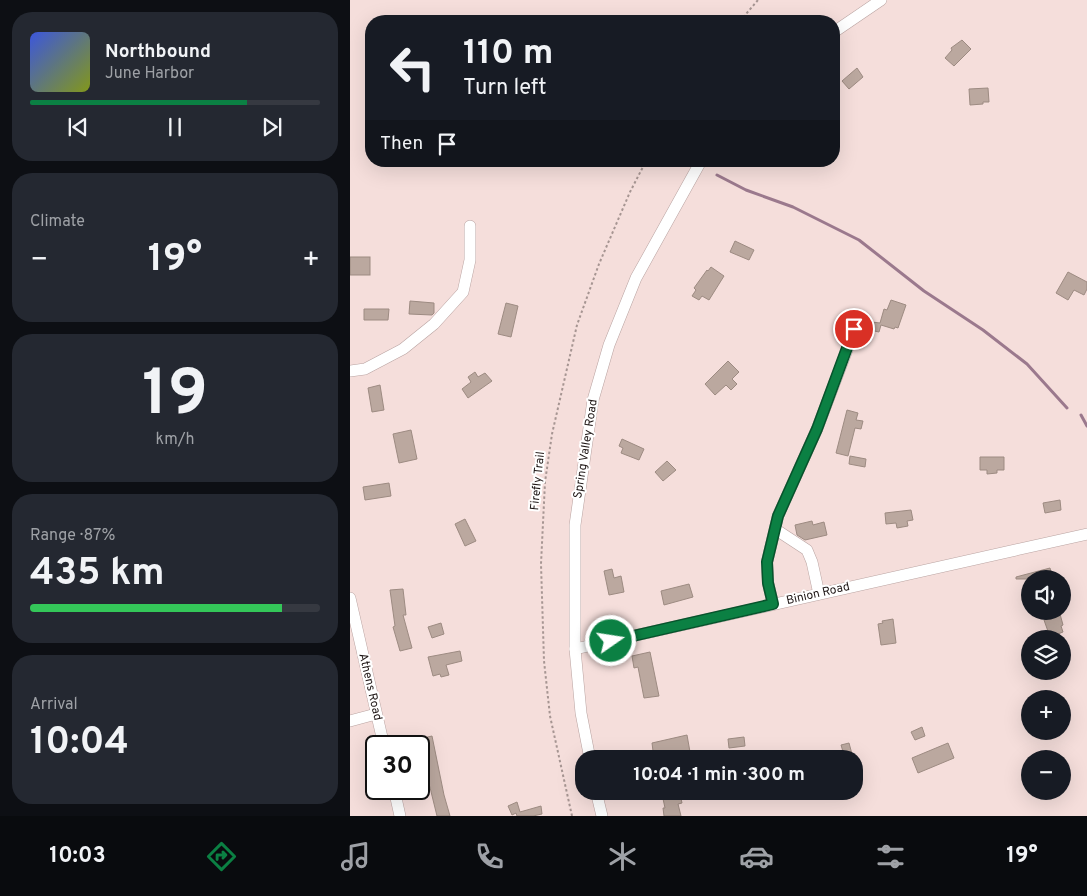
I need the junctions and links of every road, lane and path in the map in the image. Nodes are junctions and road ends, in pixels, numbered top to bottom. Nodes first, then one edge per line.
1 (758, 0) edge
2 (881, 0) edge
3 (745, 15) edge
4 (840, 28) edge
5 (643, 167) edge
6 (698, 167) edge
7 (470, 226) dead end
8 (854, 329) dead end
9 (350, 371) edge
10 (775, 529) junction
11 (1087, 534) edge
12 (819, 594) junction
13 (350, 598) edge
14 (773, 604) junction
15 (575, 649) junction
16 (376, 714) junction
17 (350, 720) edge
18 (381, 735) edge
19 (588, 750) edge
20 (396, 800) edge
21 (598, 800) edge
22 (400, 816) edge
23 (572, 816) edge
24 (602, 816) edge

1 - 3 path
2 - 4 street
5 - 23 path, Firefly Trail
6 - 15 street, Spring Valley Road
7 - 9 street
8 - 10 street
10 - 12 street
10 - 14 street
11 - 12 street, Binion Road
12 - 14 street, Binion Road
13 - 16 street, Athens Road
14 - 15 street, Binion Road
15 - 19 street, Spring Valley Road
16 - 17 street
16 - 18 street, Athens Road
20 - 22 street
21 - 24 street

